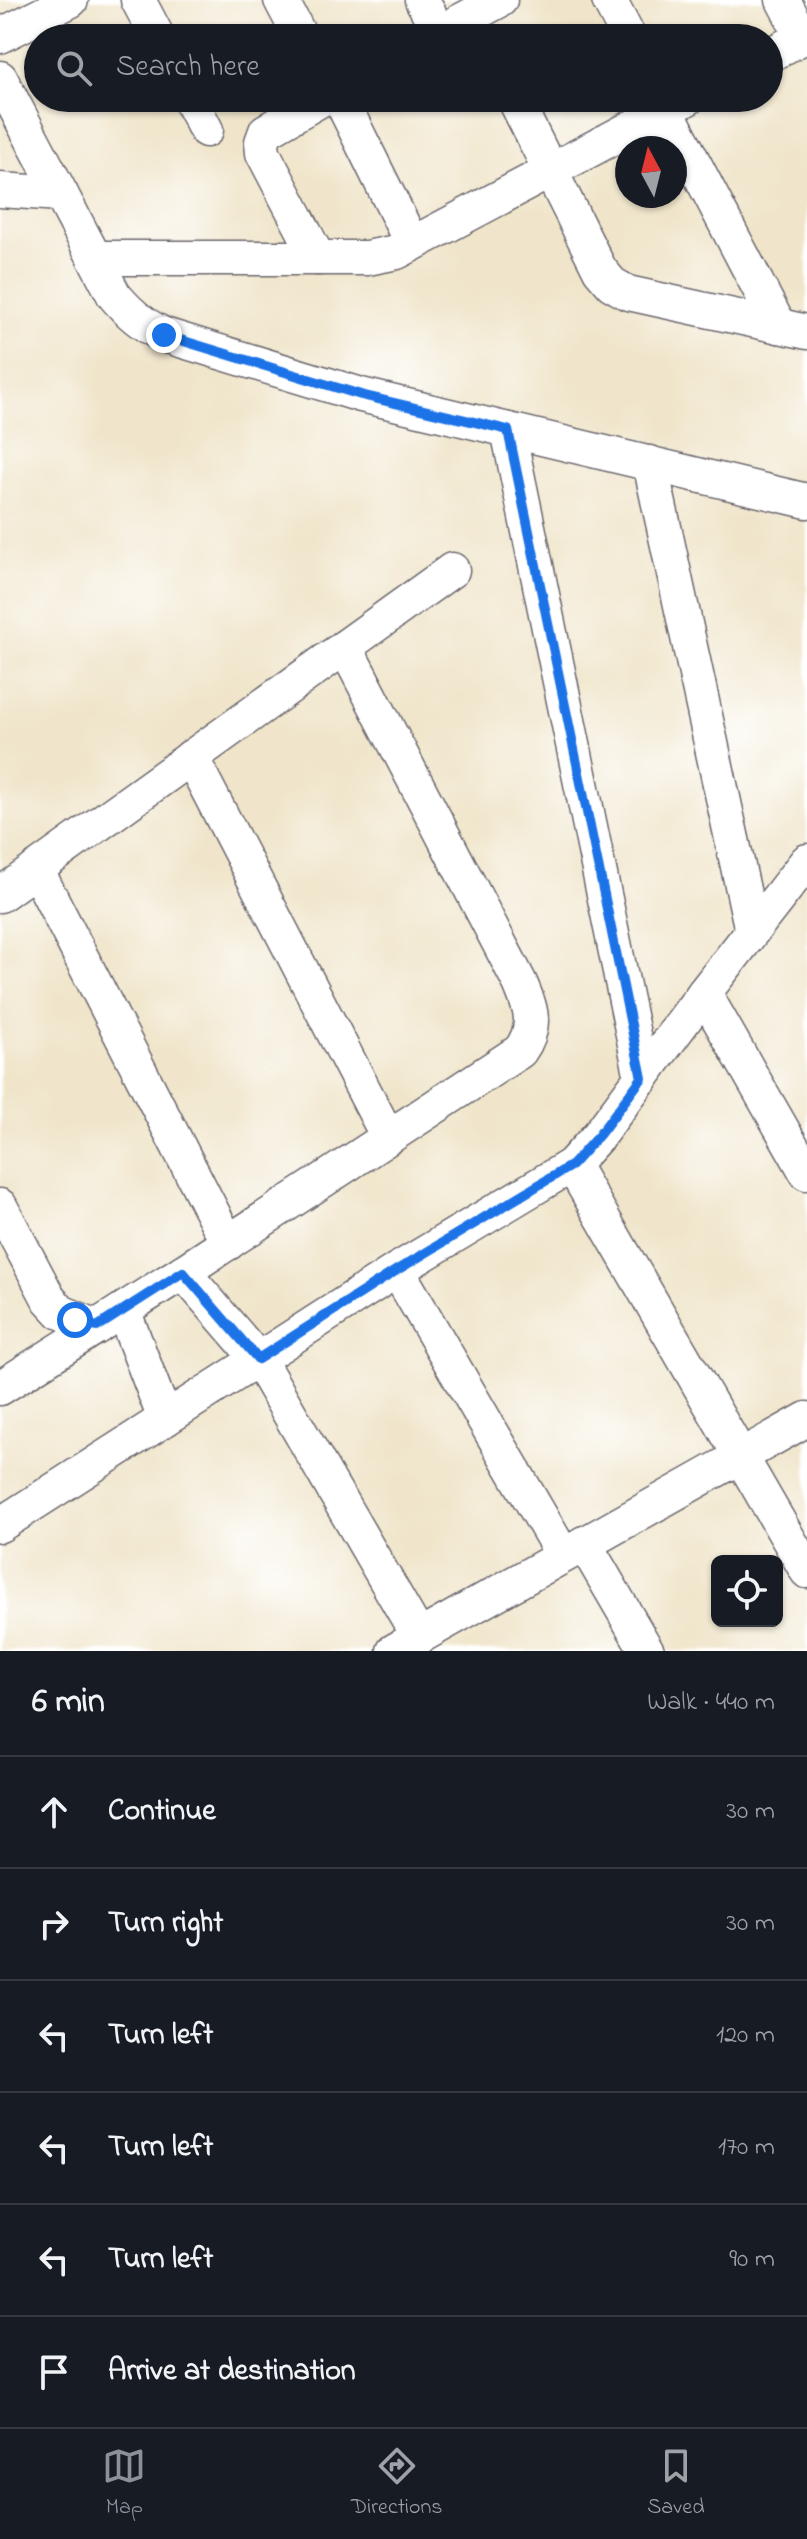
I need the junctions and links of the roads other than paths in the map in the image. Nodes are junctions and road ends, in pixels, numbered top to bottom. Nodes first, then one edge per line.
1 (71, 0) edge
2 (138, 0) edge
3 (281, 0) edge
4 (609, 0) edge
5 (783, 0) edge
6 (427, 17) edge
7 (485, 17) edge
8 (151, 24) edge
9 (294, 24) edge
10 (622, 24) edge
11 (0, 36) edge
12 (805, 36) edge
13 (783, 48) edge
14 (0, 78) edge
15 (196, 112) edge
16 (299, 112) edge
17 (347, 112) edge
18 (521, 112) edge
19 (654, 112) edge
20 (676, 112) edge
21 (206, 130) dead end
22 (552, 171) junction
23 (0, 190) edge
24 (61, 194) junction
25 (412, 244) junction
26 (94, 258) junction
27 (318, 258) junction
28 (793, 329) edge
29 (508, 430) junction
30 (650, 463) junction
31 (807, 501) edge
32 (452, 570) dead end
33 (345, 647) junction
34 (191, 757) junction
35 (36, 869) junction
36 (802, 881) edge
37 (0, 895) edge
38 (752, 931) junction
39 (704, 993) junction
40 (642, 1078) junction
41 (388, 1137) junction
42 (572, 1165) junction
43 (807, 1173) edge
44 (0, 1206) edge
45 (228, 1243) junction
46 (397, 1270) junction
47 (183, 1272) junction
48 (110, 1319) junction
49 (258, 1359) junction
50 (0, 1388) edge
51 (165, 1419) junction
52 (807, 1419) edge
53 (741, 1454) junction
54 (0, 1525) edge
55 (574, 1549) junction
56 (807, 1571) edge
57 (406, 1644) edge
58 (647, 1651) edge

1 - 11 street
2 - 8 street
3 - 9 street
4 - 10 street
5 - 12 street
6 - 7 street
12 - 13 street
14 - 24 street
15 - 21 street
16 - 27 street
17 - 25 street
18 - 22 street
19 - 22 street
20 - 28 street
22 - 25 street
22 - 28 street
23 - 24 street
24 - 26 street
25 - 27 street
26 - 27 street
26 - 29 street
29 - 30 street
29 - 40 street
30 - 31 street
30 - 38 street
32 - 33 street
33 - 34 street
33 - 41 street
34 - 35 street
34 - 41 street
35 - 37 street
35 - 45 street
36 - 38 street
38 - 39 street
39 - 40 street
39 - 43 street
40 - 42 street
41 - 45 street
42 - 46 street
42 - 53 street
44 - 48 street
45 - 47 street
46 - 49 street
46 - 55 street
47 - 48 street
47 - 49 street
48 - 50 street
48 - 51 street
49 - 51 street
49 - 57 street
51 - 54 street
52 - 53 street
53 - 55 street
53 - 56 street
55 - 57 street
55 - 58 street

